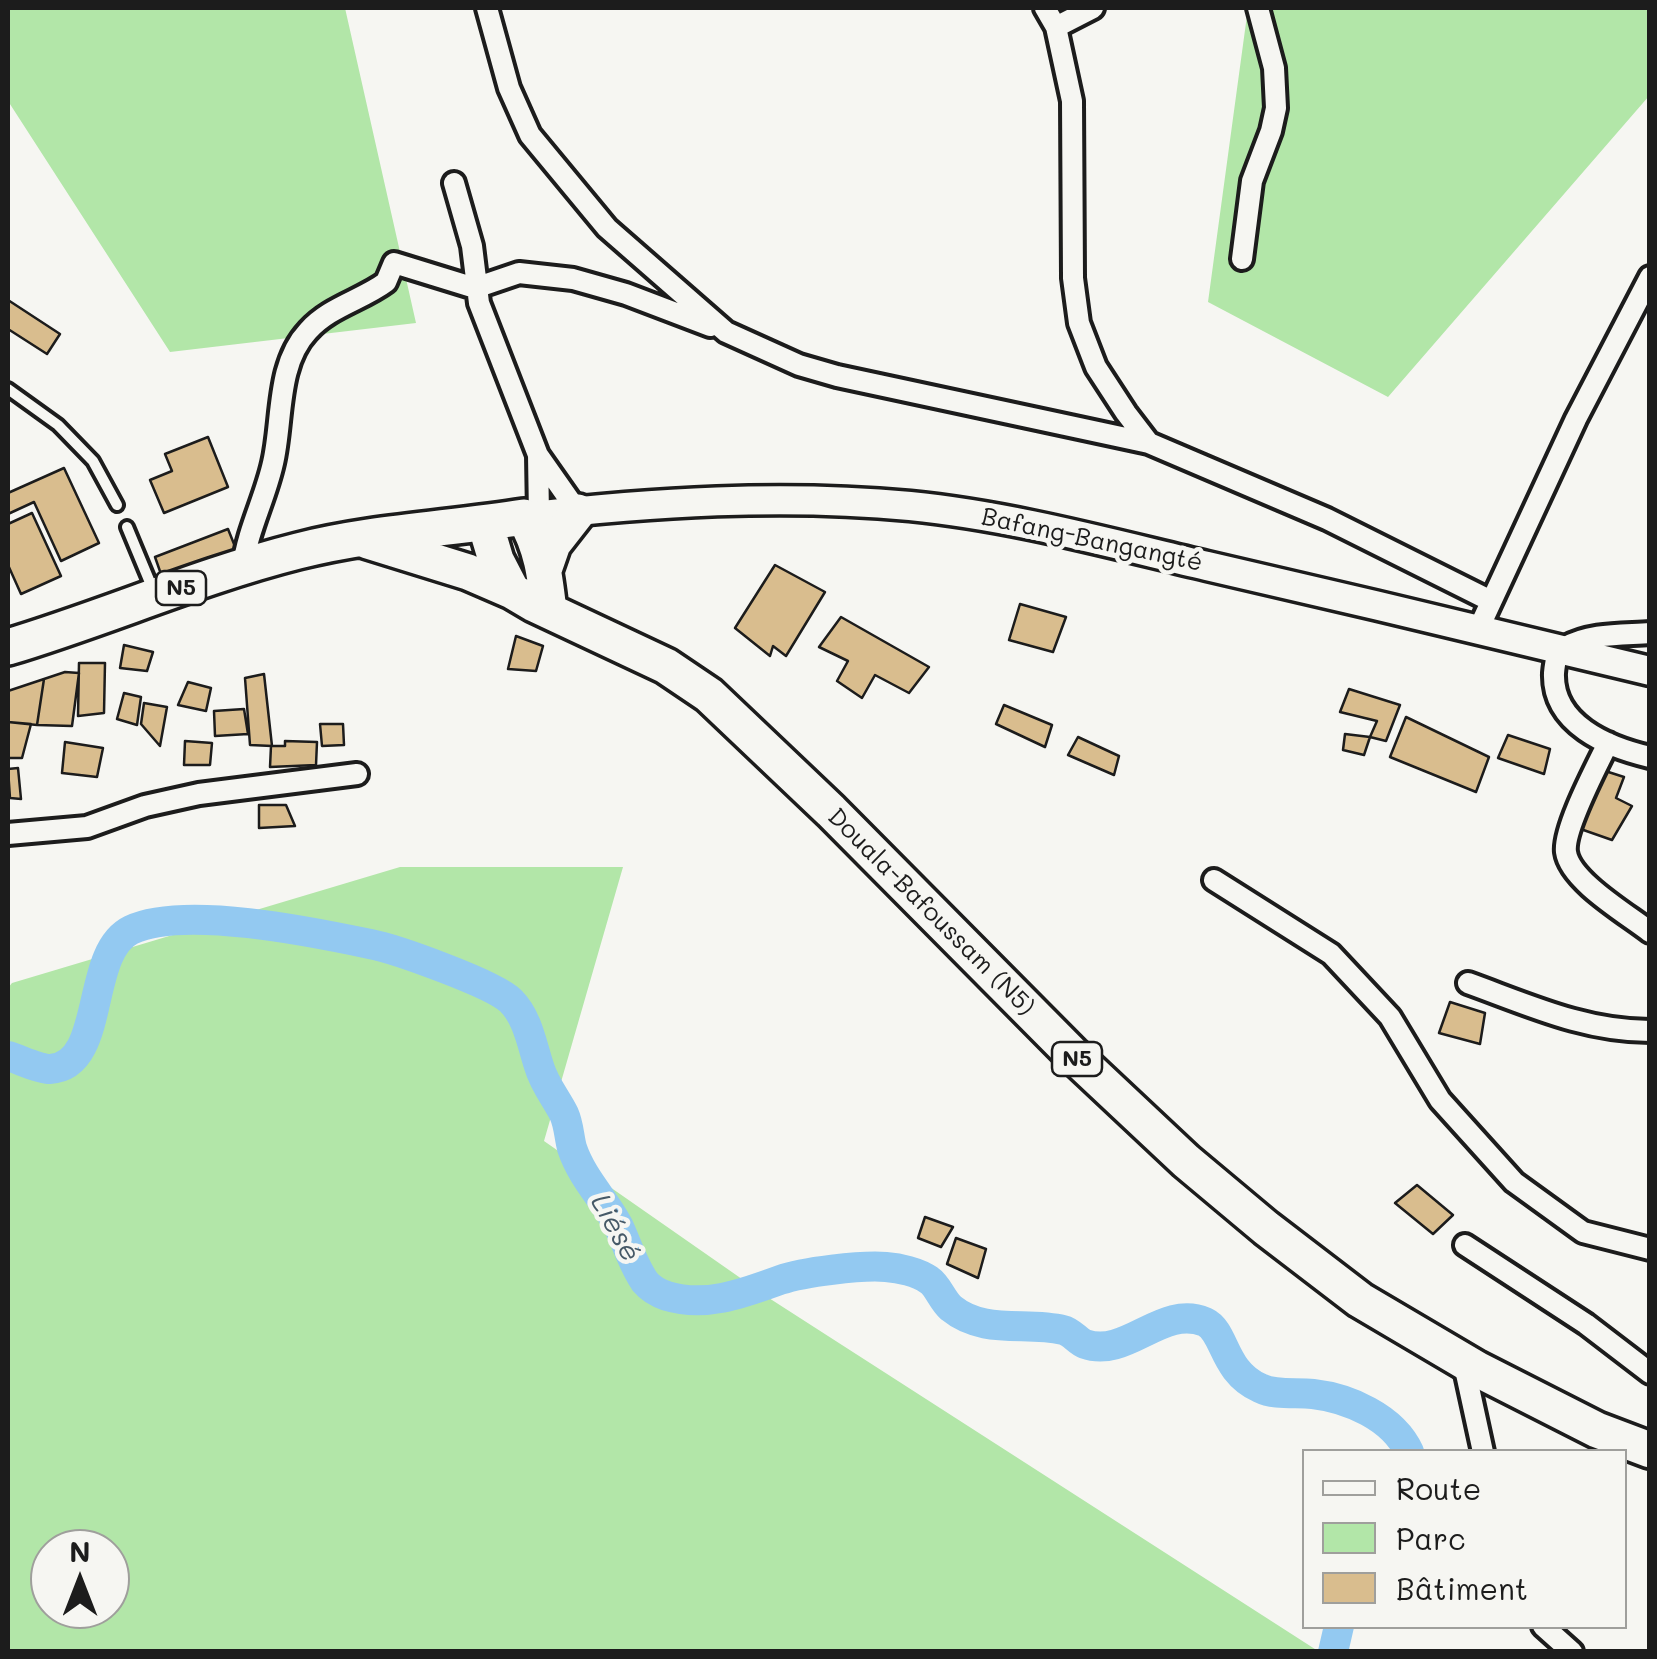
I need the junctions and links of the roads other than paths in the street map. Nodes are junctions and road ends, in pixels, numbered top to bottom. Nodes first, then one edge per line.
1 (487, 8) edge
2 (1045, 8) edge
3 (1092, 8) edge
4 (1258, 8) edge
5 (1056, 27) junction
6 (454, 183) dead end
7 (1242, 259) dead end
8 (1650, 276) edge
9 (475, 288) junction
10 (726, 332) junction
11 (8, 389) edge
12 (1149, 443) junction
13 (538, 455) junction
14 (117, 505) dead end
15 (578, 512) junction
16 (532, 516) junction
17 (485, 524) junction
18 (127, 527) dead end
19 (358, 538) junction
20 (243, 566) junction
21 (544, 566) junction
22 (512, 591) junction
23 (156, 597) junction
24 (1489, 600) junction
25 (549, 611) junction
26 (1478, 628) junction
27 (1650, 633) edge
28 (8, 648) edge
29 (1561, 649) junction
30 (1650, 671) edge
31 (1608, 743) junction
32 (1650, 757) edge
33 (357, 774) dead end
34 (8, 834) edge
35 (1214, 880) dead end
36 (1650, 932) edge
37 (1468, 983) dead end
38 (1650, 1031) edge
39 (1465, 1245) dead end
40 (1650, 1249) edge
41 (1463, 1360) junction
42 (1650, 1373) edge
43 (1482, 1449) edge
44 (1650, 1450) edge
45 (1546, 1629) edge
46 (1572, 1652) edge

1 - 10 street
2 - 5 street
3 - 5 street
4 - 7 street
5 - 12 street
6 - 9 street
8 - 24 street
9 - 10 street
9 - 13 street
9 - 20 street
10 - 12 street
11 - 14 lane
12 - 24 street
13 - 15 street
13 - 16 street
15 - 16 street, Bafang-Bangangté
15 - 21 highway
15 - 26 street, Bafang-Bangangté
16 - 17 highway, N5
16 - 21 highway
17 - 19 highway, N5
17 - 22 highway
18 - 23 lane
19 - 20 highway, N5
19 - 22 highway, Douala-Bafoussam (N5)
20 - 23 highway, N5
21 - 25 highway
22 - 25 highway, Douala-Bafoussam (N5) / N5
23 - 28 highway, N5
24 - 26 street
25 - 41 highway, Douala-Bafoussam (N5) / N5
26 - 29 street, Bafang-Bangangté
27 - 29 street
29 - 30 street, Bafang-Bangangté
29 - 31 street
31 - 32 street
31 - 36 street
33 - 34 street
35 - 40 street
37 - 38 street
39 - 42 street
41 - 43 street
41 - 44 highway, Douala-Bafoussam (N5) / N5
45 - 46 street

